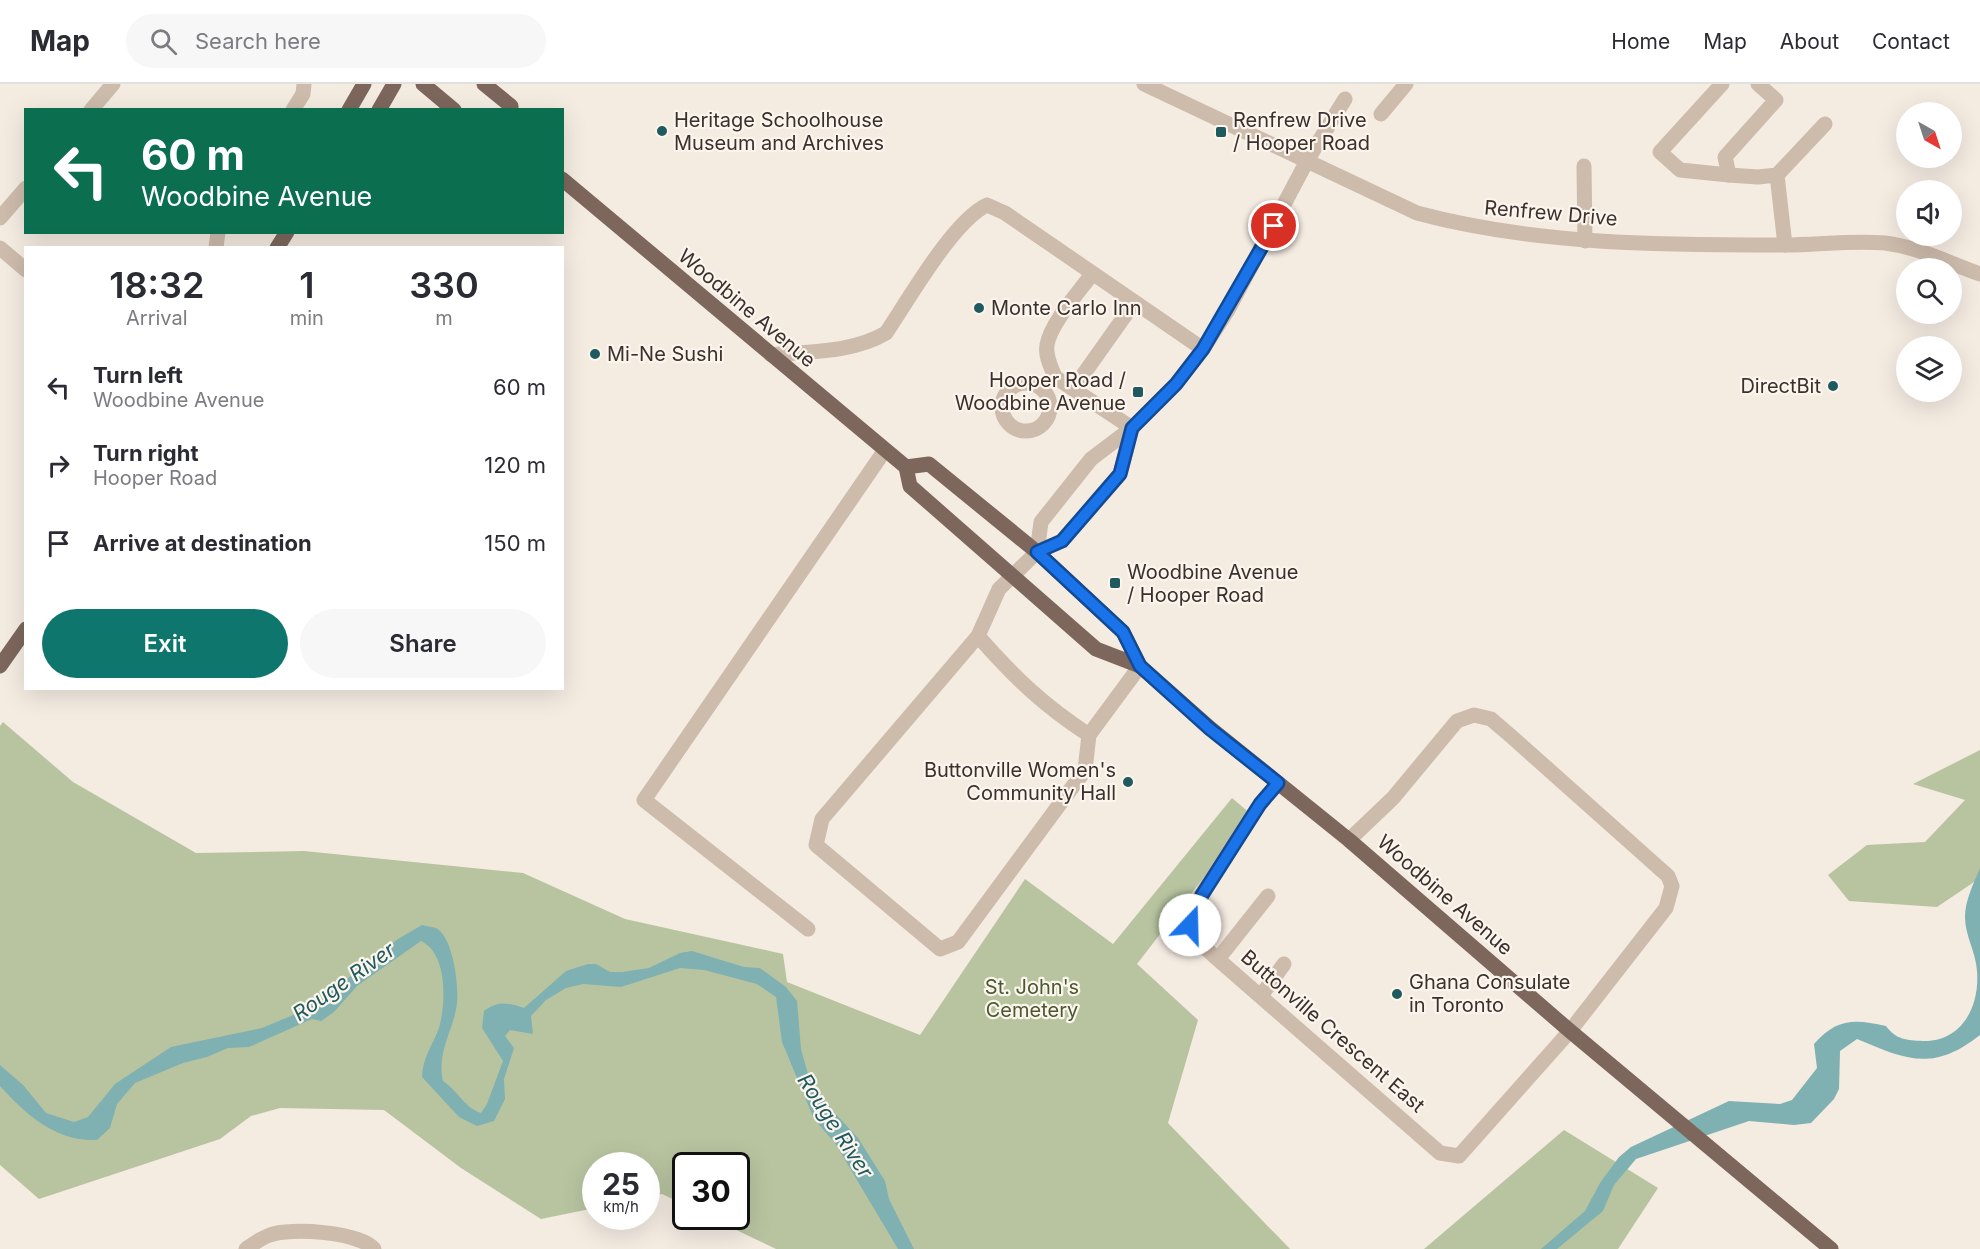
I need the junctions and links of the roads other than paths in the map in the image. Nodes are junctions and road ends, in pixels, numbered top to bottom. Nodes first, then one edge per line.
1 (113, 84) edge
2 (304, 84) edge
3 (364, 84) edge
4 (394, 84) edge
5 (423, 84) edge
6 (484, 84) edge
7 (1144, 84) edge
8 (1406, 84) edge
9 (1722, 84) edge
10 (1758, 84) edge
11 (1345, 99) dead end
12 (93, 108) edge
13 (294, 108) edge
14 (350, 108) edge
15 (380, 108) edge
16 (452, 108) edge
17 (511, 108) edge
18 (1382, 114) dead end
19 (1825, 124) dead end
20 (1308, 159) junction
21 (1584, 166) dead end
22 (1729, 175) junction
23 (1777, 175) junction
24 (564, 181) edge
25 (24, 190) edge
26 (0, 218) edge
27 (1585, 241) junction
28 (1785, 245) junction
29 (0, 248) edge
30 (24, 268) edge
31 (1092, 274) junction
32 (1980, 274) edge
33 (1134, 303) junction
34 (1203, 349) junction
35 (771, 355) junction
36 (1068, 385) junction
37 (1047, 396) dead end
38 (1132, 428) junction
39 (885, 450) junction
40 (906, 466) junction
41 (1037, 552) junction
42 (1012, 575) junction
43 (24, 632) edge
44 (978, 636) junction
45 (0, 666) edge
46 (1140, 666) junction
47 (1089, 735) junction
48 (1278, 783) junction
49 (1349, 840) junction
50 (1268, 896) dead end
51 (808, 929) dead end
52 (1218, 959) junction
53 (1284, 964) dead end
54 (1261, 996) junction
55 (1570, 1031) junction
56 (246, 1249) edge
57 (374, 1249) edge
58 (1831, 1249) edge

1 - 12 street
2 - 13 street
3 - 14 main road
4 - 15 main road
5 - 16 main road
6 - 17 main road
7 - 20 street, Renfrew Drive
8 - 18 street
9 - 22 street
10 - 22 street
11 - 20 street
19 - 23 street
20 - 27 street, Renfrew Drive
20 - 34 street
21 - 27 street
22 - 23 street
23 - 28 street
24 - 35 main road, Woodbine Avenue
25 - 26 street
27 - 28 street, Renfrew Drive
28 - 32 street, Renfrew Drive
29 - 30 street
31 - 33 street
31 - 35 street
31 - 36 street
33 - 34 street
33 - 36 street
34 - 38 street
35 - 39 main road, Woodbine Avenue
36 - 37 street
36 - 38 street
38 - 41 street
38 - 41 street
39 - 40 main road, Woodbine Avenue
39 - 51 street
40 - 41 main road, Woodbine Avenue
40 - 42 main road, Woodbine Avenue
41 - 42 street
41 - 46 main road, Woodbine Avenue
42 - 44 street
42 - 46 main road, Woodbine Avenue
43 - 45 main road
44 - 47 street
44 - 47 street
46 - 47 street
46 - 48 main road, Woodbine Avenue
48 - 49 main road, Woodbine Avenue
48 - 52 street, Buttonville Crescent East
49 - 55 main road, Woodbine Avenue
49 - 55 street, Buttonville Crescent East
50 - 52 street
52 - 54 street, Buttonville Crescent East
53 - 54 street
54 - 55 street, Buttonville Crescent East
55 - 58 main road, Woodbine Avenue
56 - 57 street

